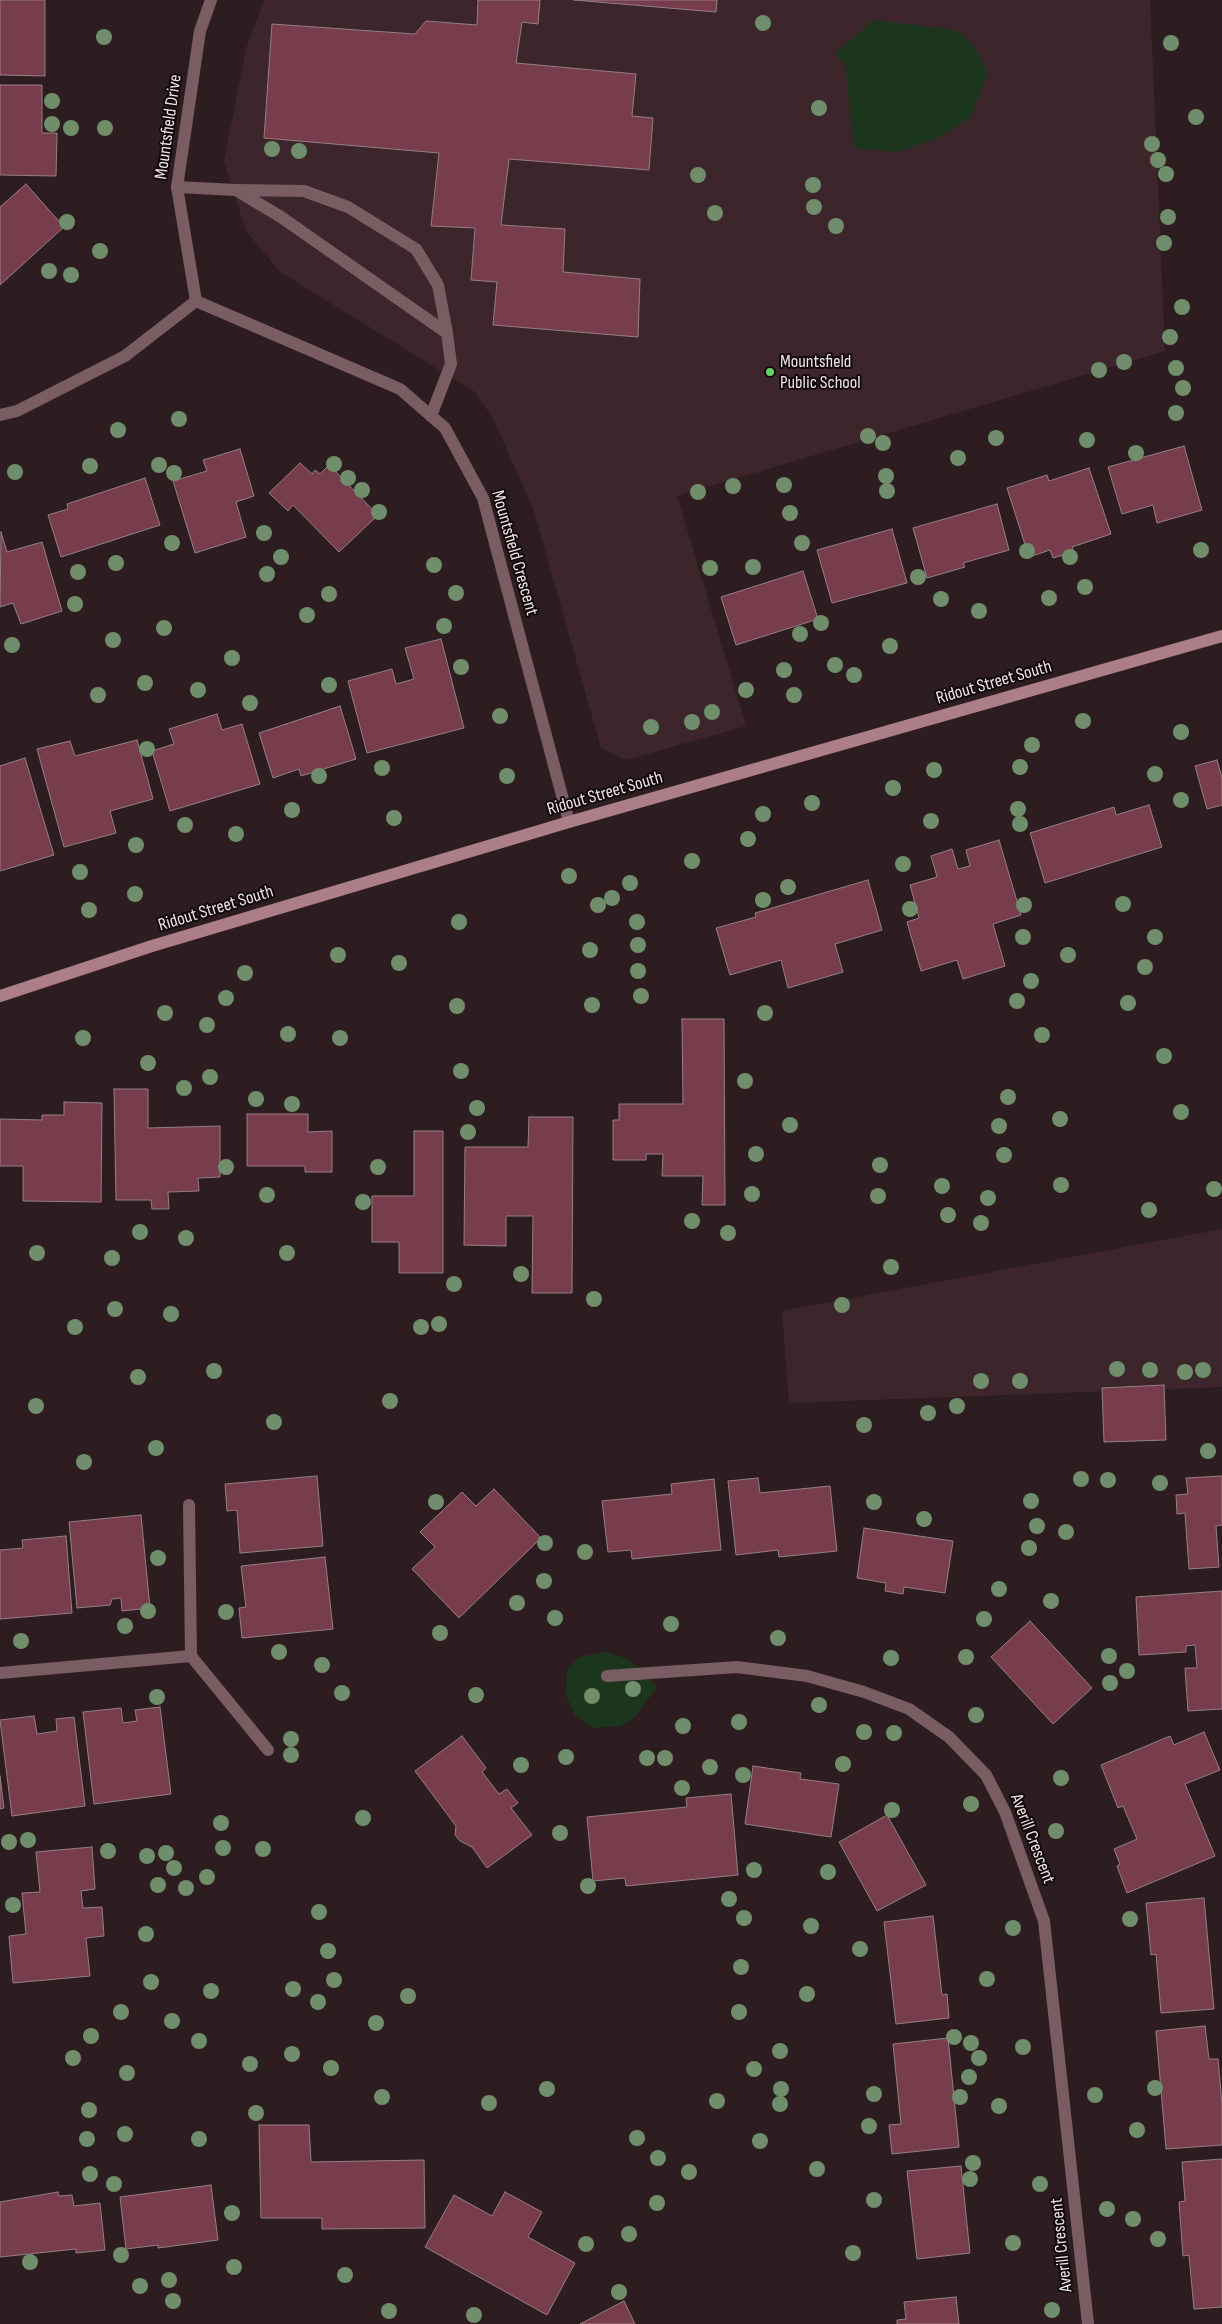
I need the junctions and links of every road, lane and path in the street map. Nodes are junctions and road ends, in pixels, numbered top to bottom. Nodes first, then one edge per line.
1 (211, 0) edge
2 (177, 187) junction
3 (236, 190) junction
4 (196, 301) junction
5 (447, 333) junction
6 (0, 415) edge
7 (431, 416) junction
8 (1222, 636) edge
9 (569, 822) junction
10 (0, 996) edge
11 (189, 1505) dead end
12 (191, 1656) junction
13 (0, 1673) edge
14 (607, 1676) dead end
15 (268, 1750) dead end
16 (1088, 2324) edge

1 - 2 street, Mountsfield Drive
2 - 3 street
2 - 4 street, Mountsfield Drive
3 - 5 street
3 - 5 street
4 - 6 street
4 - 7 street, Mountsfield Crescent
5 - 7 street
7 - 9 street, Mountsfield Crescent
8 - 9 street, Ridout Street South
9 - 10 street, Ridout Street South
11 - 12 street
12 - 13 street
12 - 15 street
14 - 16 street, Averill Crescent

